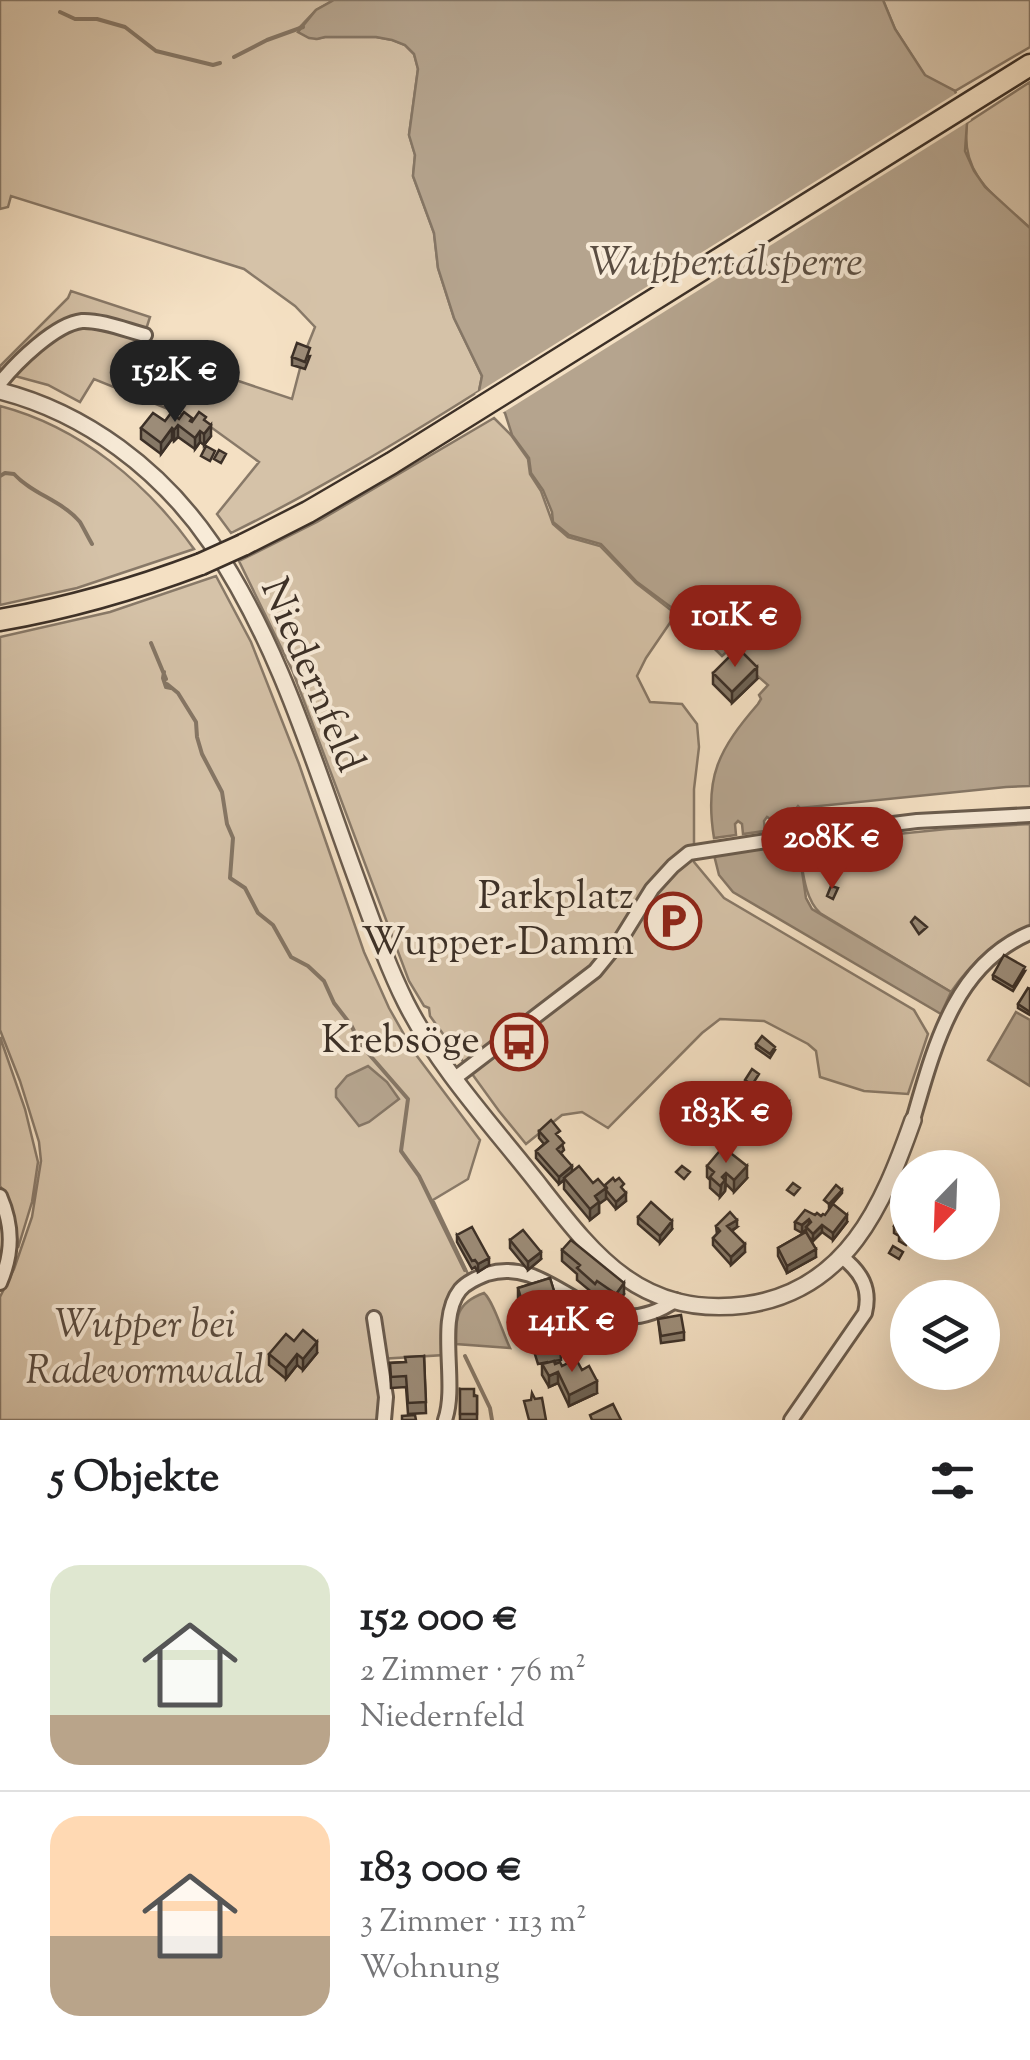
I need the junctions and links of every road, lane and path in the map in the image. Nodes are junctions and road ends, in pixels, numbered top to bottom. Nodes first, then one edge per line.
1 (1030, 65) edge
2 (144, 335) dead end
3 (0, 383) edge
4 (0, 391) edge
5 (0, 620) edge
6 (1030, 814) edge
7 (1030, 933) edge
8 (455, 1078) junction
9 (913, 1120) joint
10 (0, 1196) edge
11 (842, 1257) junction
12 (0, 1284) edge
13 (676, 1300) junction
14 (374, 1318) dead end
15 (384, 1420) edge
16 (445, 1420) edge
17 (791, 1420) edge

1 - 5 main road, bridge
2 - 3 street
4 - 8 street, Niedernfeld
6 - 8 street
7 - 9 street
8 - 13 street, Niedernfeld
9 - 11 street, Niedernfeld
10 - 12 street
11 - 13 street, Niedernfeld
11 - 17 street
13 - 16 street
14 - 15 street

